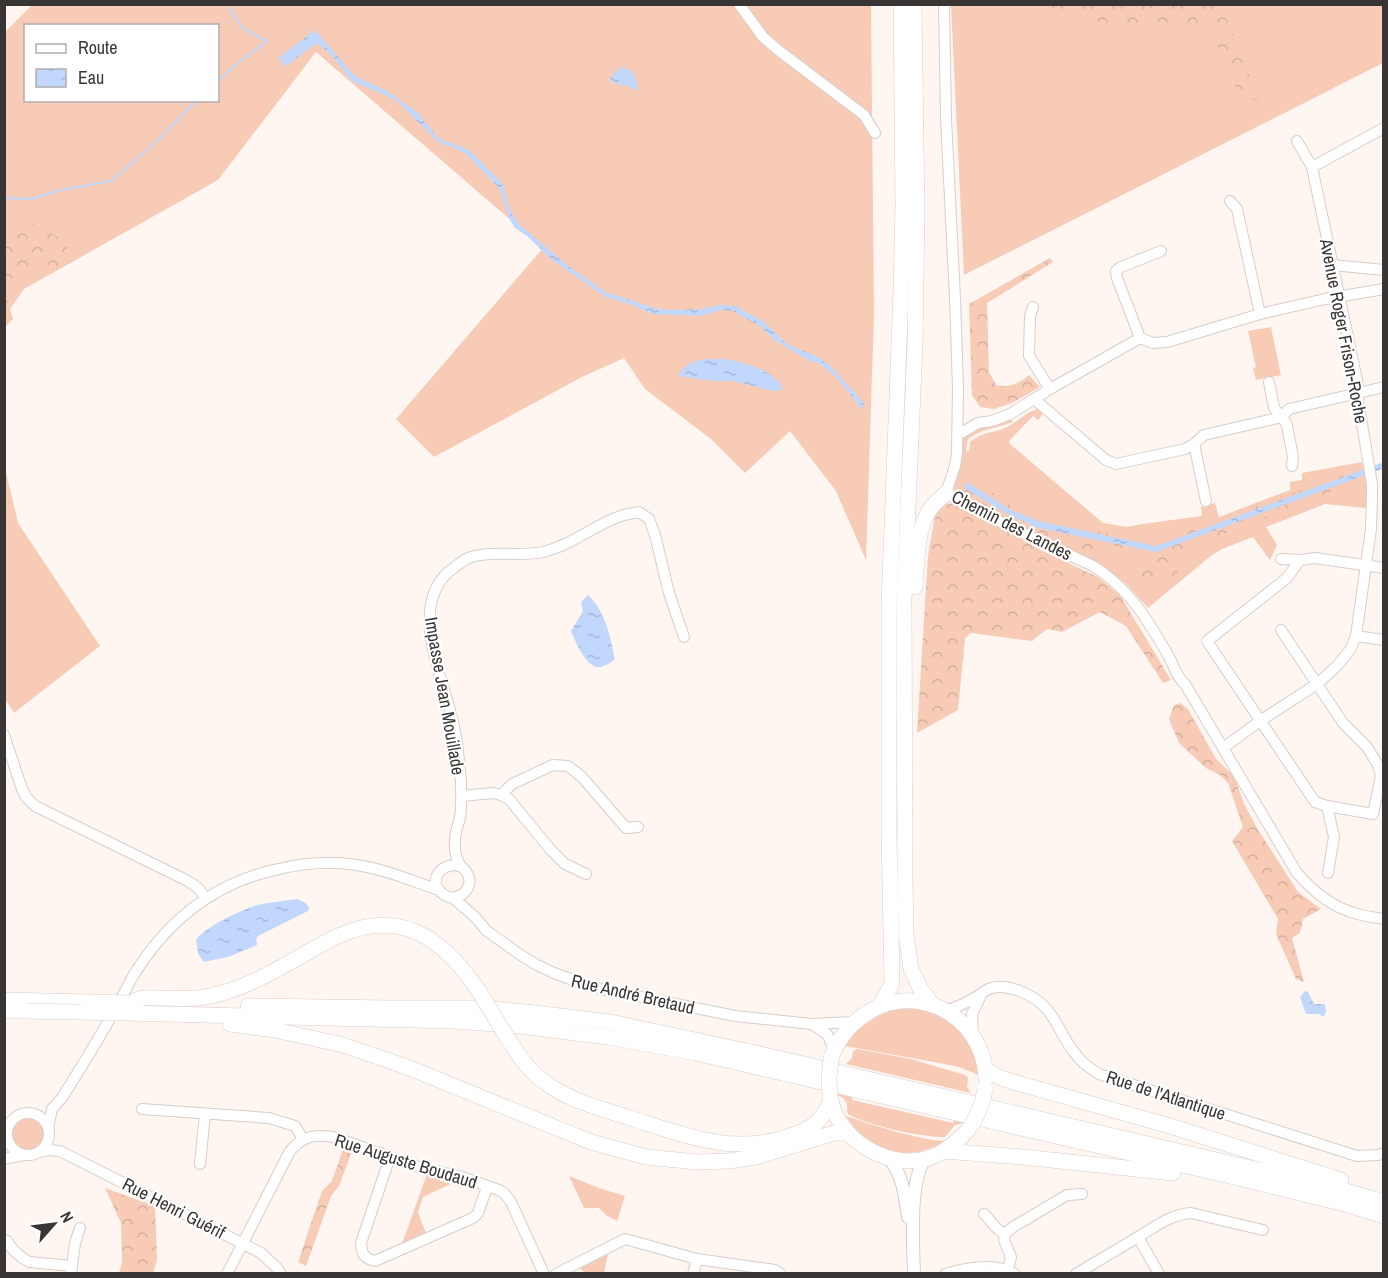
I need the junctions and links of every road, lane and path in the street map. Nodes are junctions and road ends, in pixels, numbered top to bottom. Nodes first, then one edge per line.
1 (739, 4) edge
2 (901, 4) edge
3 (914, 4) edge
4 (945, 4) edge
5 (1383, 128) edge
6 (875, 133) dead end
7 (1297, 141) dead end
8 (1312, 167) junction
9 (1230, 201) dead end
10 (1161, 250) dead end
11 (1332, 265) junction
12 (1383, 270) edge
13 (1383, 289) edge
14 (1339, 296) junction
15 (1033, 307) dead end
16 (1260, 314) junction
17 (1140, 338) junction
18 (1269, 382) dead end
19 (1383, 387) edge
20 (1050, 389) junction
21 (1358, 393) junction
22 (1034, 399) junction
23 (958, 417) junction
24 (1282, 417) junction
25 (978, 423) junction
26 (958, 432) junction
27 (1194, 444) junction
28 (1292, 466) dead end
29 (946, 493) junction
30 (1206, 501) dead end
31 (1371, 529) junction
32 (1383, 530) edge
33 (1281, 560) dead end
34 (1300, 560) junction
35 (1366, 566) junction
36 (1383, 568) edge
37 (1281, 630) dead end
38 (1356, 636) junction
39 (684, 637) dead end
40 (904, 639) junction
41 (1383, 640) edge
42 (1317, 684) junction
43 (1260, 721) junction
44 (4, 735) edge
45 (1223, 748) junction
46 (501, 795) junction
47 (462, 796) junction
48 (1327, 806) junction
49 (1378, 815) edge
50 (638, 827) dead end
51 (455, 841) junction
52 (461, 867) junction
53 (440, 871) junction
54 (1328, 873) dead end
55 (586, 874) dead end
56 (416, 883) junction
57 (439, 890) junction
58 (467, 890) junction
59 (206, 898) junction
60 (453, 898) junction
61 (474, 916) junction
62 (1383, 919) edge
63 (982, 993) junction
64 (4, 1000) edge
65 (879, 1006) junction
66 (940, 1008) junction
67 (4, 1011) edge
68 (126, 1012) junction
69 (855, 1022) junction
70 (812, 1024) junction
71 (973, 1035) junction
72 (833, 1053) junction
73 (986, 1070) junction
74 (831, 1099) junction
75 (52, 1109) junction
76 (142, 1109) dead end
77 (32, 1113) junction
78 (205, 1114) junction
79 (49, 1131) junction
80 (848, 1133) junction
81 (303, 1139) junction
82 (5, 1141) edge
83 (60, 1151) junction
84 (39, 1152) junction
85 (943, 1152) junction
86 (1383, 1153) edge
87 (24, 1155) junction
88 (390, 1157) junction
89 (888, 1157) junction
90 (4, 1159) edge
91 (925, 1159) junction
92 (200, 1164) dead end
93 (487, 1186) junction
94 (1082, 1194) dead end
95 (1383, 1195) edge
96 (1383, 1202) edge
97 (984, 1214) dead end
98 (1383, 1216) edge
99 (1383, 1221) edge
100 (80, 1228) dead end
101 (1263, 1230) dead end
102 (1005, 1234) junction
103 (1138, 1237) junction
104 (4, 1240) edge
105 (241, 1243) junction
106 (913, 1247) junction
107 (697, 1259) junction
108 (72, 1270) edge
109 (1012, 1271) edge
110 (227, 1274) edge
111 (281, 1274) edge
112 (544, 1274) edge
113 (556, 1274) edge
114 (693, 1274) edge
115 (781, 1274) edge
116 (914, 1274) edge
117 (945, 1274) edge
118 (1076, 1274) edge
119 (1159, 1274) edge

1 - 6 street
2 - 65 highway
3 - 40 highway
4 - 23 street, Chemin des Landes
5 - 8 street
7 - 8 street, Avenue Roger Frison-Roche
8 - 11 street, Avenue Roger Frison-Roche
9 - 16 street
10 - 17 street
11 - 12 street
11 - 14 street, Avenue Roger Frison-Roche
13 - 14 street
14 - 16 street
14 - 21 street, Avenue Roger Frison-Roche
15 - 20 street
16 - 17 street
17 - 20 street
18 - 24 street
19 - 21 street
20 - 22 street
21 - 24 street
21 - 31 street, Avenue Roger Frison-Roche
22 - 25 street
22 - 27 street
23 - 25 street
23 - 26 street, Chemin des Landes
24 - 27 street
24 - 28 street
25 - 26 street
26 - 29 street, Chemin des Landes
27 - 30 street
29 - 40 highway
29 - 45 street, Chemin des Landes
31 - 32 street
31 - 35 street, Avenue Roger Frison-Roche
33 - 34 street
34 - 35 street
34 - 43 street
35 - 36 street
35 - 38 street, Avenue Roger Frison-Roche
37 - 42 street
38 - 41 street
38 - 42 street, Avenue Roger Frison-Roche
39 - 47 street, Impasse Jean Mouillade
40 - 66 highway
42 - 43 street, Avenue Roger Frison-Roche
42 - 49 street
43 - 45 street, Avenue Roger Frison-Roche
43 - 48 street
44 - 59 street
45 - 62 street, Chemin des Landes
46 - 47 street
46 - 50 street
46 - 55 street
47 - 51 street, Impasse Jean Mouillade
48 - 49 street
48 - 54 street
51 - 52 street
51 - 53 street
52 - 53 street
52 - 58 street
53 - 56 street
53 - 57 street
56 - 57 street
56 - 59 street
57 - 60 street
58 - 60 street
58 - 61 street
59 - 75 street
60 - 61 street, Rue André Bretaud
61 - 70 street, Rue André Bretaud
63 - 66 street, Rue de l'Atlantique
63 - 71 street
63 - 86 street, Rue de l'Atlantique
64 - 68 highway, bridge
65 - 66 highway
65 - 69 highway
66 - 71 highway
67 - 68 highway, bridge
68 - 74 highway, bridge
68 - 80 highway
68 - 96 highway
68 - 98 highway
69 - 70 street, Rue André Bretaud
69 - 72 highway
70 - 72 street
71 - 73 highway
72 - 74 highway, bridge
73 - 85 highway, bridge
73 - 95 highway
74 - 80 highway
75 - 77 street
75 - 79 street
76 - 78 street
77 - 79 street
77 - 82 street
78 - 81 street
78 - 92 street
79 - 83 street
79 - 84 street
80 - 89 highway
81 - 88 street, Rue Auguste Boudaud
81 - 105 street
82 - 87 street
83 - 84 street, Rue Henri Guérif
83 - 105 street, Rue Henri Guérif
84 - 87 street
85 - 91 highway
85 - 99 highway
87 - 90 street
88 - 93 street, Rue Auguste Boudaud
88 - 93 street
89 - 91 highway
89 - 106 main road
91 - 106 main road
93 - 112 street, Rue Auguste Boudaud
94 - 102 street
97 - 102 street
100 - 108 street
101 - 103 street
102 - 109 street
103 - 118 street
103 - 119 street
104 - 108 street
105 - 110 street
105 - 111 street, Rue Henri Guérif
106 - 116 main road
107 - 113 street
107 - 114 street
107 - 115 street
109 - 117 street

